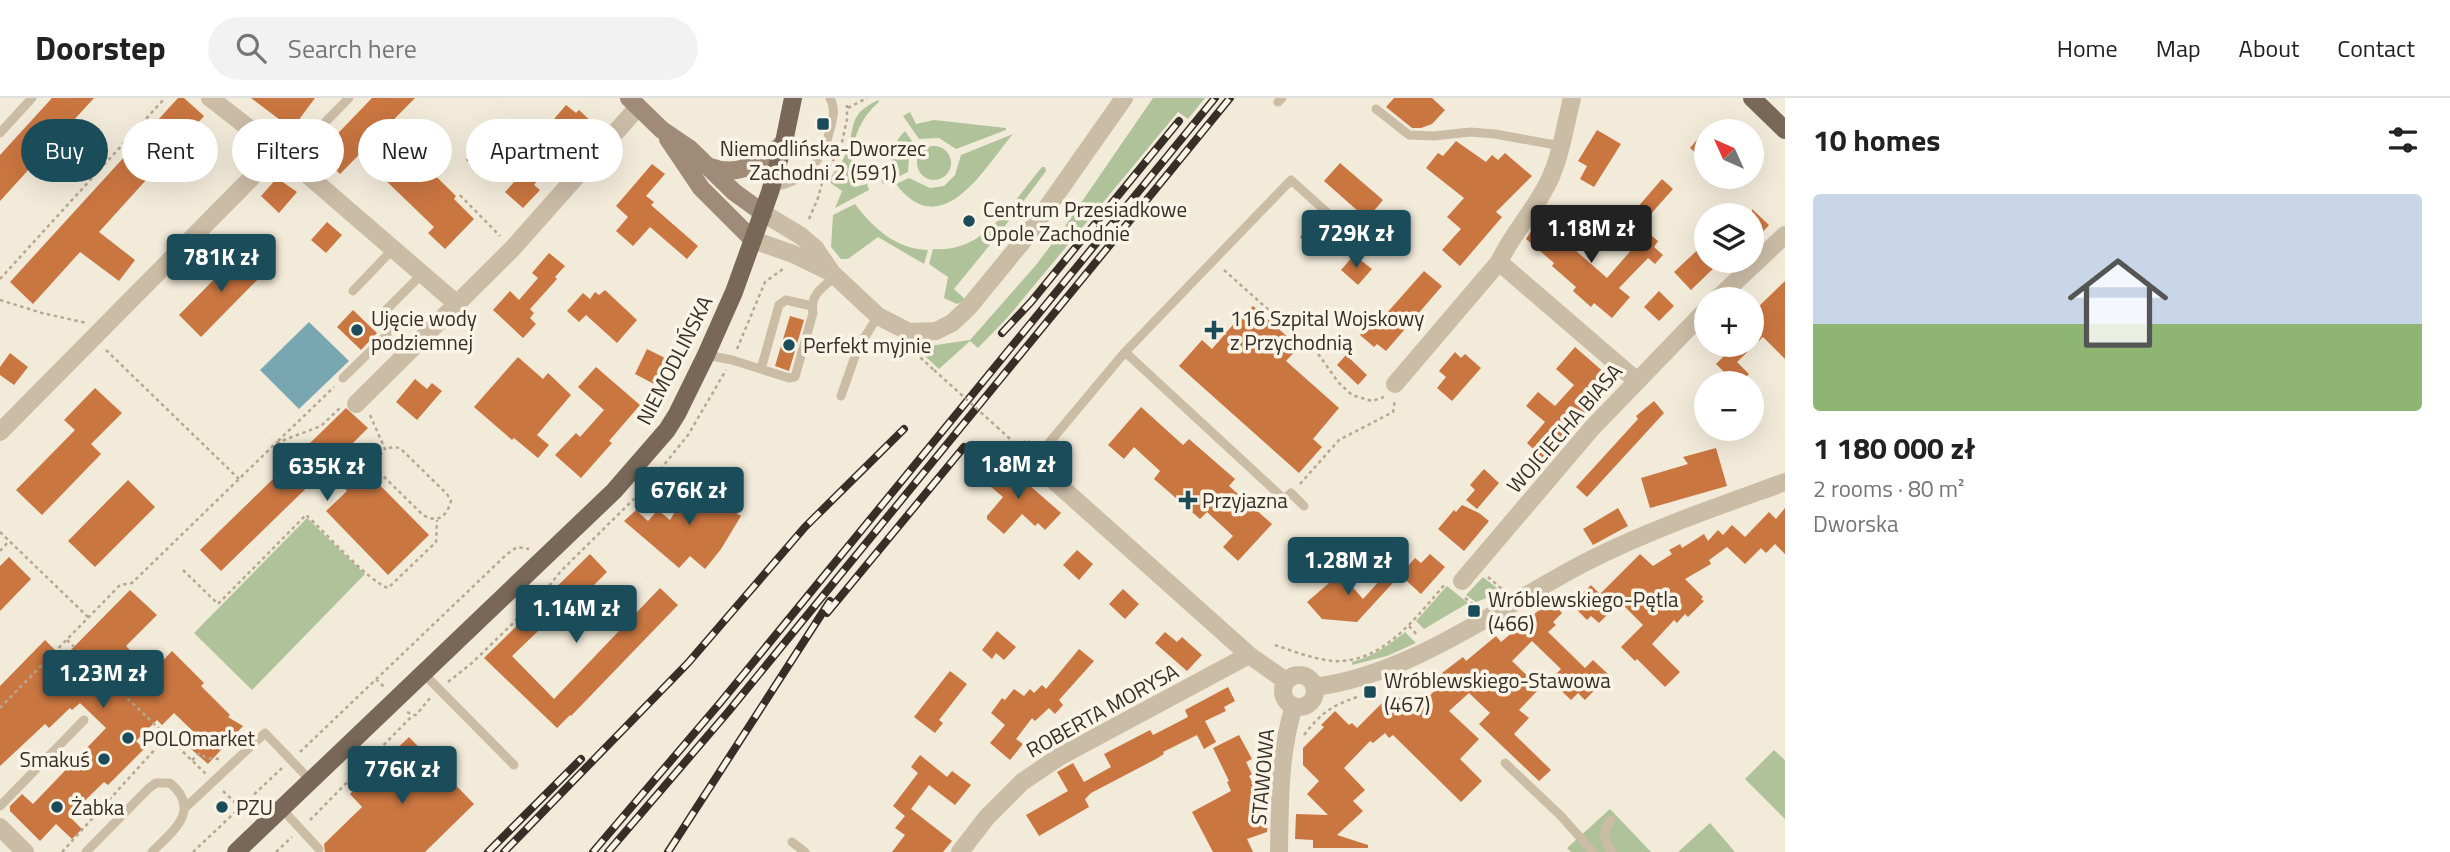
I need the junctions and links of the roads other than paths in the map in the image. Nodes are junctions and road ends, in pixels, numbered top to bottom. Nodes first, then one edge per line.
1 (32, 98) edge
2 (210, 98) edge
3 (349, 98) edge
4 (793, 98) edge
5 (830, 98) edge
6 (1124, 98) edge
7 (1572, 98) edge
8 (1752, 98) edge
9 (633, 102) edge
10 (1376, 109) dead end
11 (237, 119) edge
12 (325, 119) edge
13 (662, 130) junction
14 (1785, 130) edge
15 (0, 133) edge
16 (784, 142) junction
17 (1561, 146) junction
18 (710, 166) junction
19 (256, 182) edge
20 (316, 182) edge
21 (772, 187) junction
22 (763, 213) junction
23 (1352, 234) dead end
24 (1785, 235) edge
25 (753, 240) junction
26 (394, 248) junction
27 (1499, 262) junction
28 (423, 273) junction
29 (833, 275) junction
30 (1730, 287) edge
31 (353, 291) dead end
32 (457, 304) junction
33 (812, 306) junction
34 (878, 316) junction
35 (1694, 322) edge
36 (1125, 352) junction
37 (706, 355) junction
38 (761, 369) junction
39 (343, 378) road end
40 (1636, 380) junction
41 (1397, 388) road end
42 (841, 396) dead end
43 (363, 409) road end
44 (0, 432) edge
45 (1034, 454) joint
46 (1785, 482) edge
47 (1304, 506) dead end
48 (1454, 582) road end
49 (1250, 655) junction
50 (424, 674) junction
51 (1286, 681) junction
52 (1314, 687) junction
53 (1294, 706) junction
54 (84, 720) dead end
55 (1505, 763) dead end
56 (514, 765) dead end
57 (311, 781) junction
58 (0, 806) edge
59 (185, 808) junction
60 (282, 809) junction
61 (1611, 820) dead end
62 (0, 827) edge
63 (792, 842) dead end
64 (318, 849) dead end
65 (25, 852) edge
66 (86, 852) edge
67 (152, 852) edge
68 (236, 852) edge
69 (804, 852) edge
70 (960, 852) edge
71 (1279, 852) edge
72 (1593, 852) edge
73 (1612, 852) edge

1 - 15 lane
2 - 11 street
3 - 12 lane
4 - 16 main road, NIEMODLIŃSKA
5 - 21 lane
6 - 34 street
7 - 17 street
8 - 14 main road
9 - 13 street
9 - 32 street
10 - 17 lane
13 - 18 street
13 - 25 street
16 - 18 street
16 - 21 main road, NIEMODLIŃSKA
17 - 27 street
18 - 22 street
19 - 44 street
20 - 26 street
21 - 22 main road, NIEMODLIŃSKA
22 - 25 main road, NIEMODLIŃSKA
22 - 29 street
23 - 36 lane
24 - 30 street
25 - 29 street
25 - 37 main road, NIEMODLIŃSKA
26 - 28 street
26 - 31 lane
27 - 40 street
27 - 41 street
28 - 32 street
28 - 39 lane
29 - 33 lane
29 - 34 street
32 - 43 street
33 - 38 lane
33 - 38 lane
34 - 42 lane
35 - 40 street, WOJCIECHA BIASA
36 - 45 lane
36 - 47 lane
37 - 38 lane
37 - 50 main road, NIEMODLIŃSKA
40 - 48 street, WOJCIECHA BIASA
45 - 49 street
46 - 52 street
49 - 51 street
49 - 70 street, ROBERTA MORYSA
50 - 56 lane
50 - 57 main road, NIEMODLIŃSKA
51 - 52 street
51 - 53 street
52 - 53 street
53 - 71 street, STAWOWA
54 - 58 lane
55 - 72 lane
57 - 59 lane
57 - 60 main road, NIEMODLIŃSKA
59 - 66 lane
59 - 67 lane
60 - 64 lane
60 - 68 main road, NIEMODLIŃSKA
61 - 73 lane
62 - 65 street
63 - 69 lane

